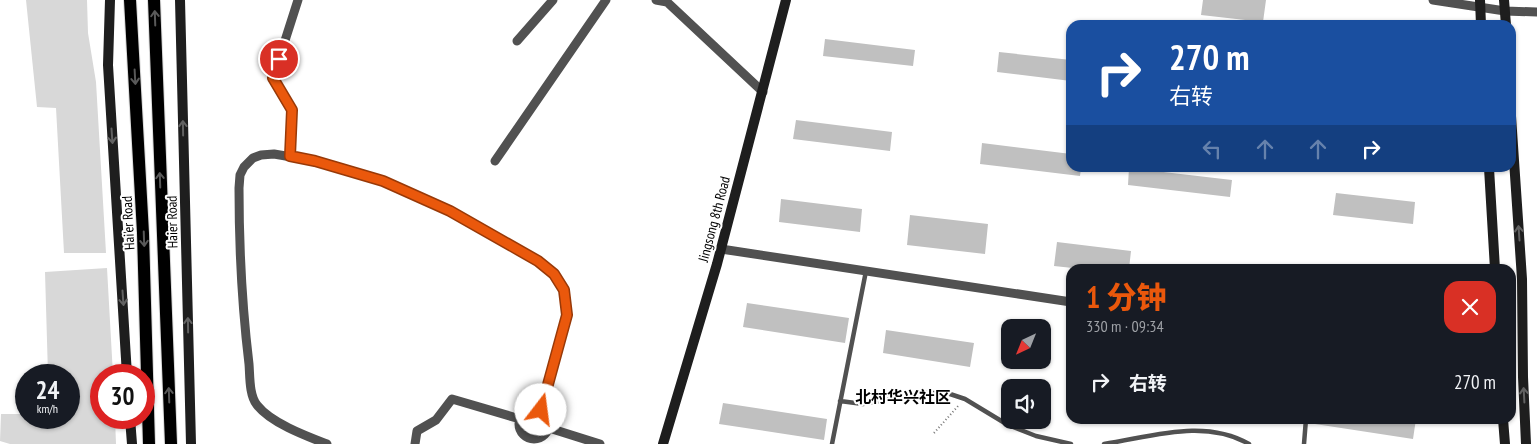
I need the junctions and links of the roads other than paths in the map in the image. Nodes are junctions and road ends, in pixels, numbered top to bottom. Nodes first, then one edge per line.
1 (110, 0) edge
2 (154, 0) edge
3 (180, 0) edge
4 (298, 0) edge
5 (553, 0) edge
6 (606, 0) edge
7 (656, 0) edge
8 (786, 0) edge
9 (1434, 0) edge
10 (1480, 3) edge
11 (131, 5) edge
12 (1505, 5) edge
13 (1537, 12) edge
14 (1481, 20) edge
15 (1506, 20) edge
16 (517, 41) dead end
17 (763, 92) junction
18 (290, 156) junction
19 (495, 161) dead end
20 (1489, 172) edge
21 (1515, 172) edge
22 (721, 249) junction
23 (1494, 264) edge
24 (866, 271) junction
25 (1066, 301) edge
26 (127, 364) edge
27 (840, 401) junction
28 (541, 410) junction
29 (520, 419) junction
30 (1306, 424) edge
31 (1503, 424) edge
32 (548, 428) junction
33 (131, 429) edge
34 (529, 441) edge
35 (132, 444) edge
36 (150, 444) edge
37 (171, 444) edge
38 (191, 444) edge
39 (327, 444) edge
40 (415, 444) edge
41 (600, 444) edge
42 (663, 444) edge
43 (832, 444) edge
44 (1071, 444) edge
45 (1104, 444) edge
46 (1249, 444) edge
47 (1304, 444) edge
48 (1505, 444) edge
49 (1526, 444) edge

1 -> 26 street
37 -> 2 main road
38 -> 3 street, Haier Road
4 - 18 street
5 - 16 street
6 - 19 street
7 - 17 street
8 - 17 street, Jingsong 8th Road
9 - 10 street
10 - 12 street
10 - 14 street
11 -> 36 main road, Hai'er Road
12 - 13 street
12 - 15 street
17 - 22 street, Jingsong 8th Road
18 - 28 street
18 - 39 street
20 - 23 street
49 -> 21 street
22 - 24 street
22 - 42 street, Jingsong 8th Road
24 - 25 street
24 - 27 lane
27 - 43 lane
27 - 44 lane
28 - 29 street
28 - 32 street
29 - 34 street
29 - 40 street
30 - 47 lane
31 - 48 street
32 - 34 street
32 - 41 street
33 - 35 street
45 - 46 lane

